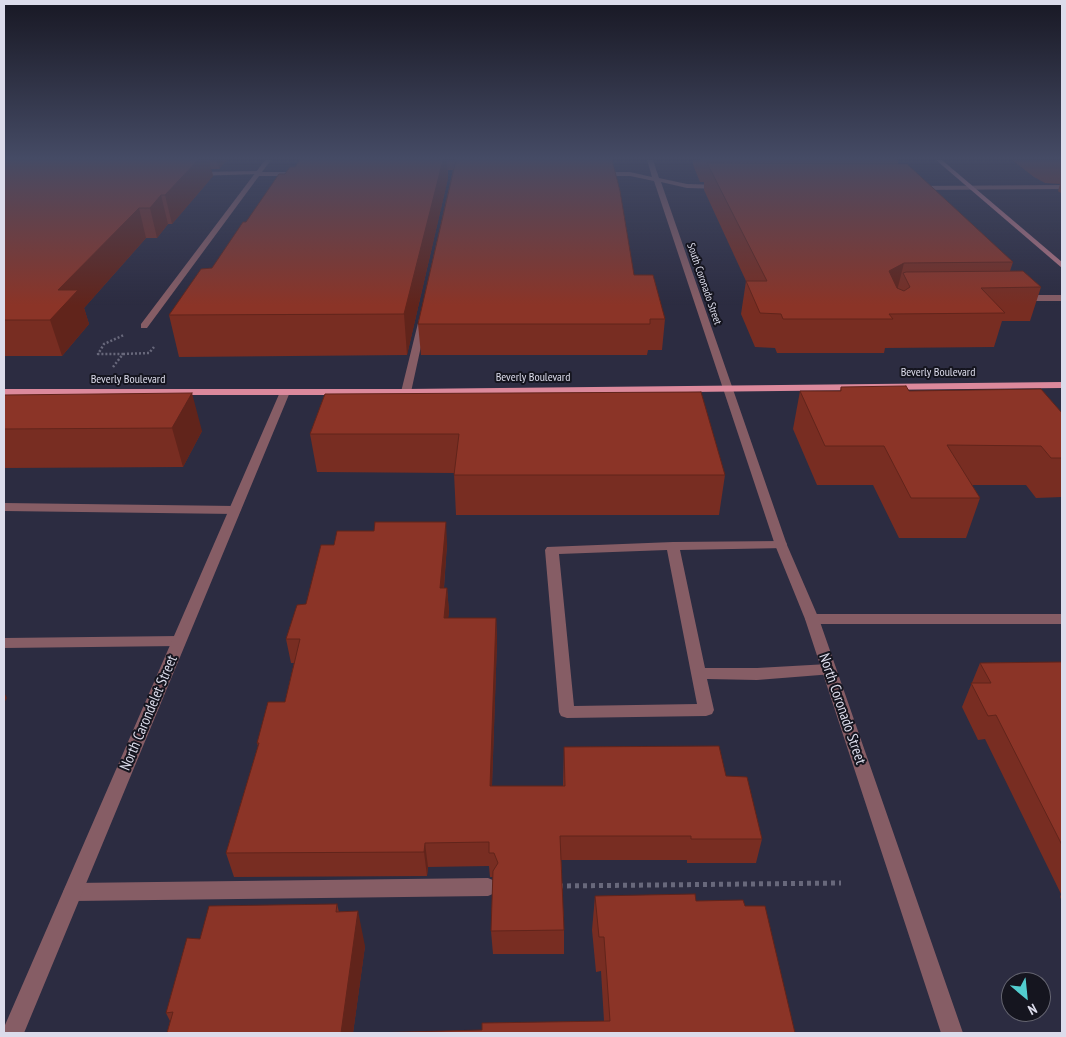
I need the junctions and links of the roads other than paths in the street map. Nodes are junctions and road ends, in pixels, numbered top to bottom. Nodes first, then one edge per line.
1 (231, 208) edge
2 (667, 208) edge
3 (996, 208) edge
4 (1062, 266) edge
5 (1011, 298) edge
6 (1062, 298) edge
7 (425, 307) edge
8 (144, 326) road end
9 (1062, 384) edge
10 (1023, 385) junction
11 (728, 387) junction
12 (4, 392) edge
13 (285, 392) junction
14 (406, 392) junction
15 (1034, 397) edge
16 (4, 507) edge
17 (235, 510) junction
18 (781, 545) junction
19 (673, 546) junction
20 (812, 619) junction
21 (1062, 619) edge
22 (180, 641) junction
23 (4, 643) edge
24 (828, 670) junction
25 (698, 673) junction
26 (488, 887) dead end
27 (73, 892) junction
28 (14, 1033) edge
29 (952, 1033) edge

1 - 8 street
2 - 11 street, South Coronado Street
3 - 4 street
5 - 6 street
7 - 14 street
9 - 10 main road, Beverly Boulevard
10 - 11 main road, Beverly Boulevard
10 - 15 street
11 - 14 main road, Beverly Boulevard
11 - 18 street, North Coronado Street
12 - 13 main road, Beverly Boulevard
13 - 14 main road, Beverly Boulevard
13 - 17 street, North Carondelet Street
16 - 17 street
17 - 22 street, North Carondelet Street
18 - 19 street
18 - 20 street, North Coronado Street
19 - 25 street
19 - 25 street
20 - 21 street
20 - 24 street, North Coronado Street
22 - 23 street
22 - 27 street, North Carondelet Street
24 - 25 street
24 - 29 street, North Coronado Street
26 - 27 street
27 - 28 street, North Carondelet Street

